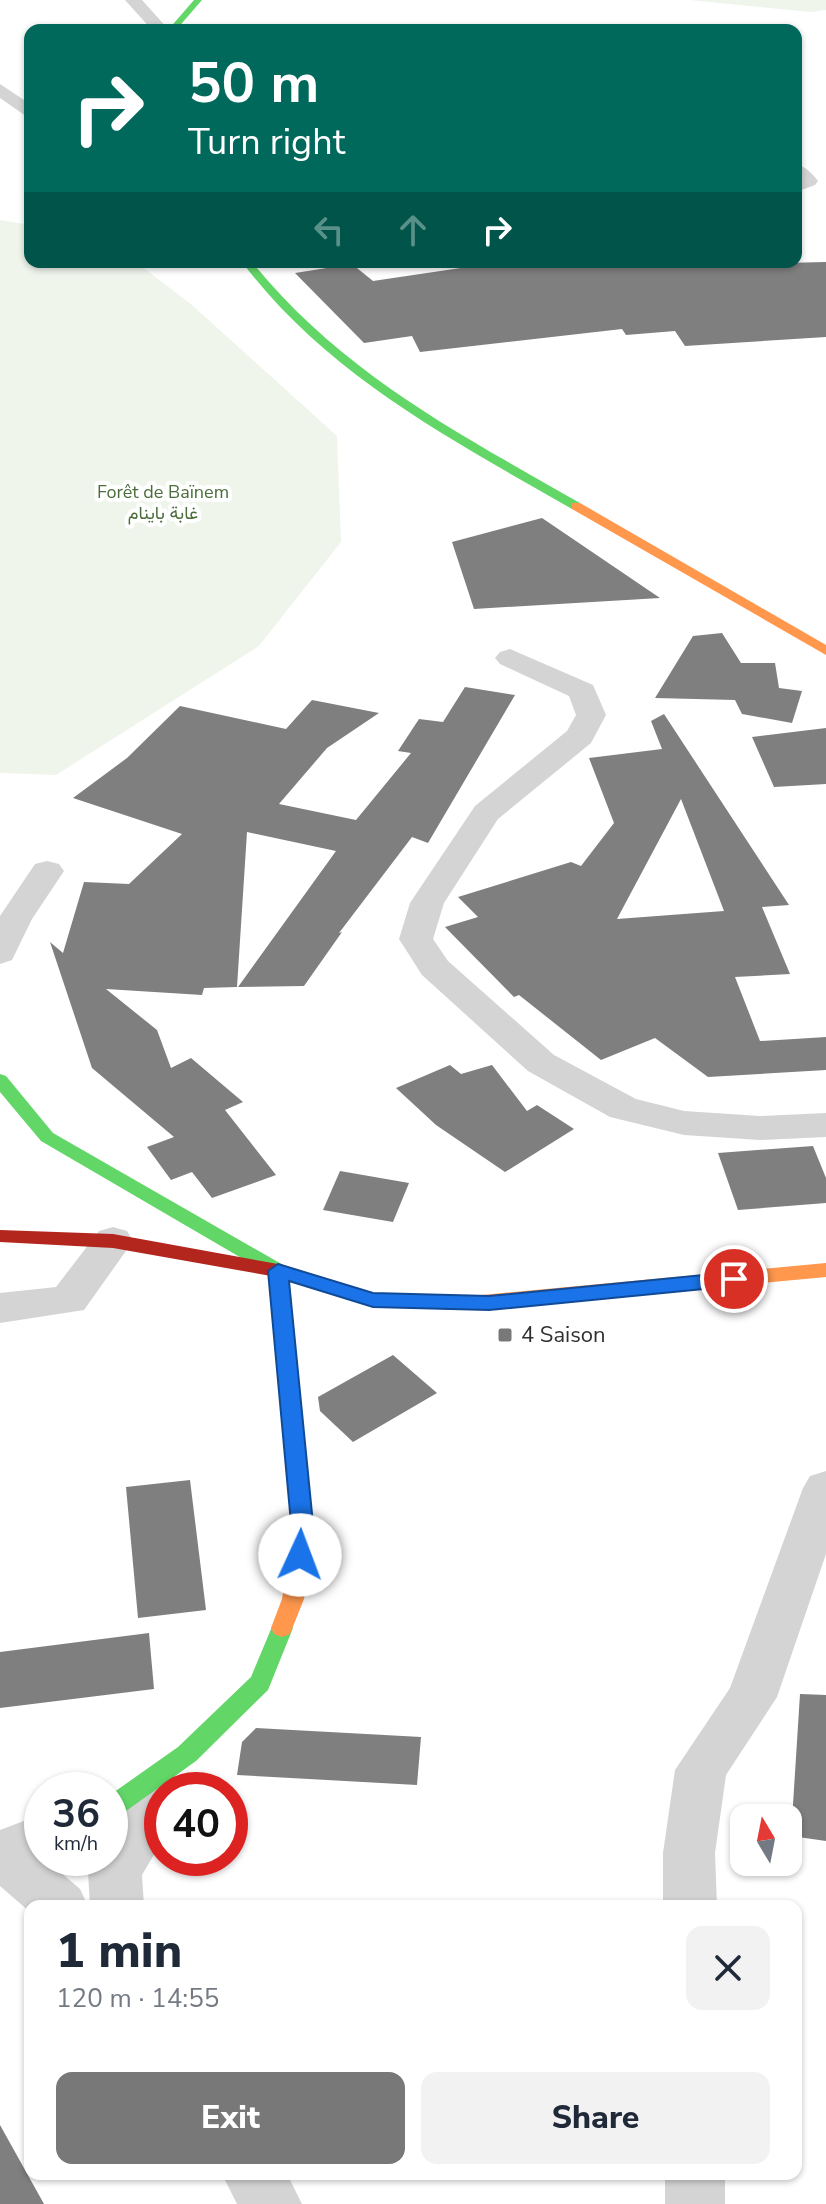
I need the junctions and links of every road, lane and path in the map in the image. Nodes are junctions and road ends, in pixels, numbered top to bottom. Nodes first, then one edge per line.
1 (133, 0) edge
2 (198, 0) edge
3 (155, 24) edge
4 (177, 24) edge
5 (0, 89) edge
6 (24, 109) edge
7 (0, 111) edge
8 (24, 113) edge
9 (251, 268) edge
10 (826, 651) edge
11 (510, 658) dead end
12 (47, 871) dead end
13 (0, 953) edge
14 (0, 1080) edge
15 (826, 1125) edge
16 (0, 1236) edge
17 (113, 1241) junction
18 (826, 1270) edge
19 (278, 1271) junction
20 (0, 1308) edge
21 (826, 1488) edge
22 (178, 1772) edge
23 (144, 1824) edge
24 (24, 1844) edge
25 (0, 1853) edge
26 (54, 1900) edge
27 (117, 1900) edge
28 (690, 1900) edge
29 (256, 2180) edge
30 (695, 2180) edge
31 (272, 2204) edge
32 (695, 2204) edge

1 - 3 street
2 - 4 street
5 - 6 street
7 - 8 street
9 - 10 street
11 - 15 street
12 - 13 street
14 - 19 street
16 - 17 street
17 - 19 street
17 - 20 street
18 - 19 street
19 - 22 street
21 - 28 street
23 - 27 street
24 - 25 street
25 - 26 street
29 - 31 street
30 - 32 street

